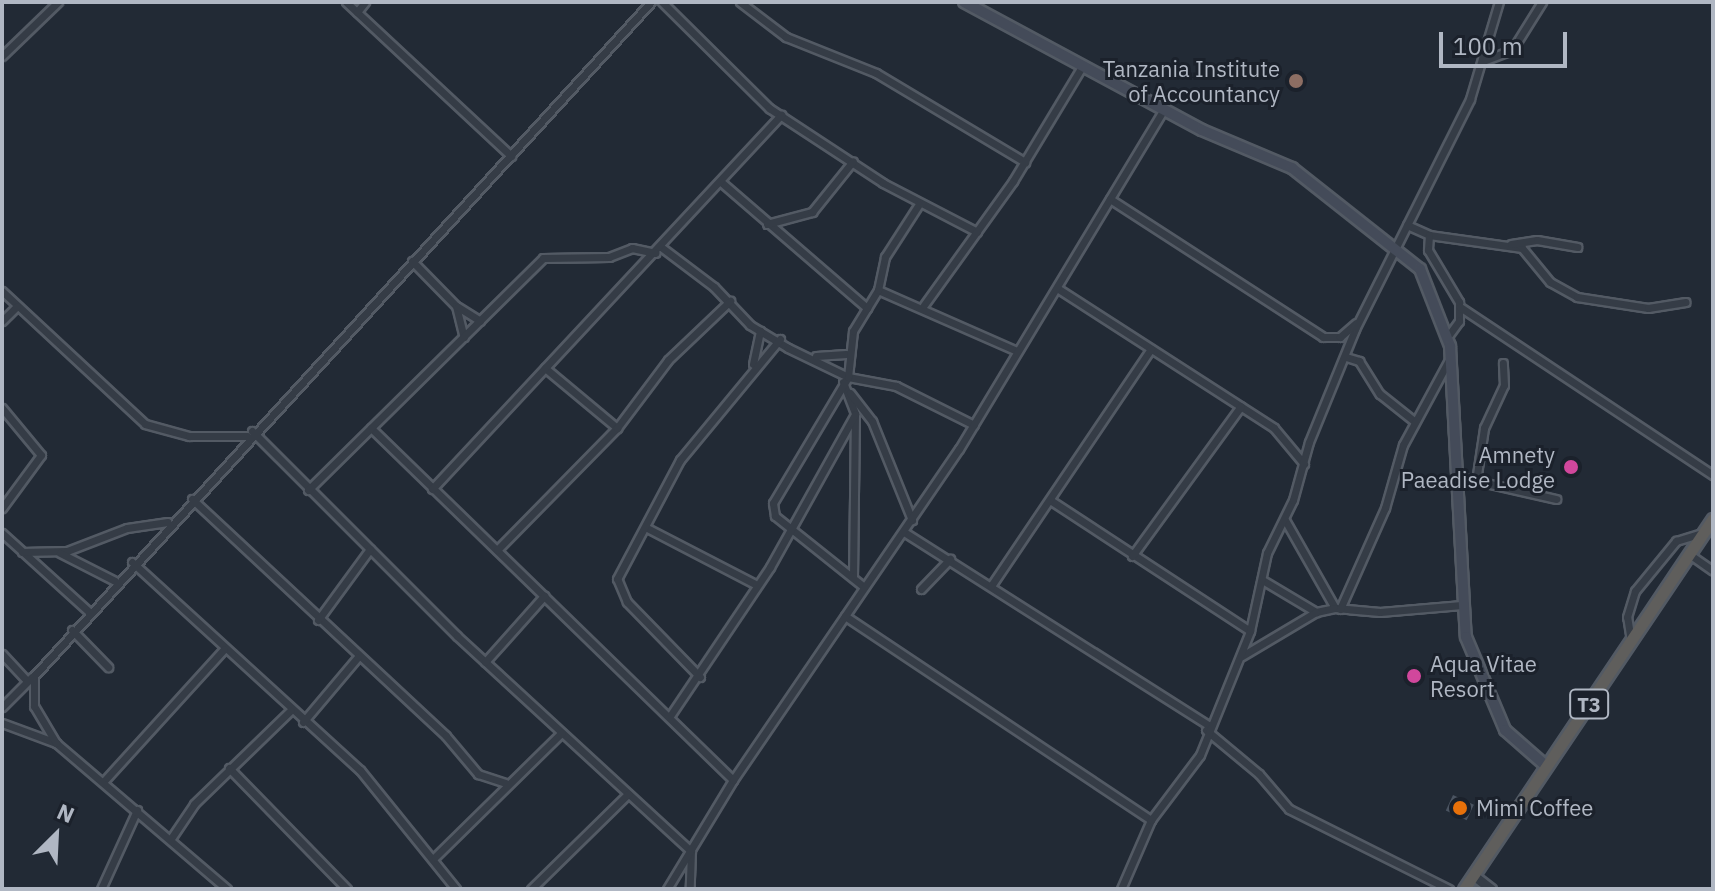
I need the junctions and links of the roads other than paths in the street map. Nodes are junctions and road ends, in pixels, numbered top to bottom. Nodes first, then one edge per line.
1 (58, 2) edge
2 (346, 2) edge
3 (365, 2) edge
4 (651, 2) edge
5 (662, 2) edge
6 (740, 2) edge
7 (964, 2) edge
8 (1499, 2) edge
9 (1542, 2) edge
10 (357, 12) junction
11 (2, 56) edge
12 (1483, 61) junction
13 (1083, 65) junction
14 (1164, 109) junction
15 (781, 115) junction
16 (511, 156) junction
17 (853, 161) junction
18 (1025, 162) junction
19 (721, 182) junction
20 (1110, 199) junction
21 (919, 204) junction
22 (767, 224) junction
23 (1407, 225) junction
24 (977, 232) junction
25 (1429, 235) junction
26 (1509, 244) junction
27 (1577, 247) dead end
28 (1398, 248) junction
29 (658, 250) junction
30 (412, 261) junction
31 (1057, 288) junction
32 (878, 290) junction
33 (2, 291) edge
34 (730, 301) junction
35 (1686, 302) dead end
36 (924, 305) junction
37 (17, 306) junction
38 (456, 306) junction
39 (1460, 307) junction
40 (867, 308) junction
41 (1365, 312) junction
42 (2, 321) edge
43 (480, 321) junction
44 (760, 331) junction
45 (1449, 335) junction
46 (464, 337) junction
47 (780, 339) junction
48 (1151, 349) junction
49 (1017, 351) junction
50 (846, 354) junction
51 (813, 356) junction
52 (1346, 357) junction
53 (1451, 357) junction
54 (1503, 363) dead end
55 (753, 365) junction
56 (545, 368) junction
57 (846, 382) junction
58 (1241, 406) junction
59 (2, 408) edge
60 (855, 414) junction
61 (1414, 421) junction
62 (974, 425) junction
63 (371, 428) junction
64 (617, 428) junction
65 (250, 434) junction
66 (1304, 464) junction
67 (1713, 475) edge
68 (1455, 476) junction
69 (1476, 481) junction
70 (432, 489) junction
71 (308, 490) junction
72 (192, 499) junction
73 (1556, 499) dead end
74 (1050, 500) junction
75 (2, 508) edge
76 (1285, 519) junction
77 (1713, 519) edge
78 (912, 520) junction
79 (168, 522) junction
80 (647, 528) junction
81 (791, 529) junction
82 (904, 532) junction
83 (2, 533) edge
84 (1704, 533) junction
85 (370, 549) junction
86 (497, 550) junction
87 (22, 552) junction
88 (60, 552) junction
89 (1689, 554) junction
90 (1132, 556) junction
91 (950, 559) junction
92 (132, 562) junction
93 (1713, 571) edge
94 (853, 576) junction
95 (115, 581) junction
96 (1264, 581) junction
97 (757, 585) junction
98 (991, 586) junction
99 (864, 587) junction
100 (921, 589) dead end
101 (544, 596) junction
102 (1462, 605) junction
103 (1338, 608) junction
104 (88, 611) junction
105 (1316, 612) junction
106 (845, 616) junction
107 (318, 620) junction
108 (72, 630) junction
109 (1250, 631) junction
110 (1631, 641) junction
111 (224, 649) junction
112 (2, 654) edge
113 (1241, 656) junction
114 (357, 658) junction
115 (485, 662) junction
116 (108, 667) dead end
117 (700, 677) junction
118 (31, 678) junction
119 (2, 707) edge
120 (290, 711) junction
121 (670, 716) junction
122 (303, 722) junction
123 (2, 723) edge
124 (1207, 727) junction
125 (561, 733) junction
126 (56, 743) junction
127 (1546, 766) junction
128 (229, 768) junction
129 (733, 780) junction
130 (104, 781) junction
131 (506, 783) junction
132 (628, 794) junction
133 (137, 810) junction
134 (1151, 820) junction
135 (172, 837) junction
136 (691, 851) junction
137 (435, 857) junction
138 (1473, 875) junction
139 (101, 889) edge
140 (227, 889) edge
141 (347, 889) edge
142 (456, 889) edge
143 (531, 889) edge
144 (667, 889) edge
145 (690, 889) edge
146 (1121, 889) edge
147 (1449, 889) edge
148 (1464, 889) edge
149 (1491, 889) edge

1 - 11 street
2 - 10 street
3 - 10 street
4 - 16 street
5 - 15 street
6 - 18 street
7 - 13 main road
8 - 12 street
9 - 12 street
10 - 16 street
12 - 23 street
13 - 14 main road
13 - 18 street
14 - 20 street
14 - 28 main road
15 - 17 street
15 - 19 street
16 - 30 street
17 - 21 street
17 - 22 street
18 - 24 street
19 - 22 street
19 - 29 street
20 - 31 street
20 - 41 street
21 - 24 street
21 - 32 street
22 - 40 street
23 - 25 street
23 - 28 street
24 - 36 street
25 - 26 street
25 - 39 street
26 - 27 street
26 - 35 street
28 - 41 street
28 - 45 main road
29 - 34 street
29 - 43 street
29 - 56 street
30 - 38 street
30 - 65 street
31 - 48 street
31 - 49 street
32 - 36 street
32 - 40 street
33 - 37 street
34 - 44 street
34 - 64 street
36 - 49 street
37 - 42 street
37 - 65 street
38 - 43 street
38 - 46 street
39 - 45 street
39 - 67 street
40 - 50 street
41 - 52 street
43 - 46 street
44 - 47 street
44 - 55 street
45 - 53 main road
46 - 63 street
47 - 51 street
47 - 55 street
48 - 58 street
48 - 74 street
49 - 62 street
50 - 51 street
50 - 57 street
51 - 57 street
52 - 61 street
52 - 66 street
53 - 61 street
53 - 68 main road
54 - 69 street
55 - 80 street
56 - 64 street
56 - 70 street
57 - 60 street
57 - 62 street
57 - 78 street
57 - 81 street
58 - 66 street
58 - 90 street
59 - 75 street
60 - 81 street
60 - 94 street
61 - 103 street
62 - 78 street
63 - 70 street
63 - 71 street
64 - 86 street
65 - 71 street
65 - 72 street
66 - 76 street
68 - 69 street
68 - 102 main road
69 - 73 street
70 - 86 street
71 - 85 street
72 - 79 street
72 - 107 street
74 - 90 street
74 - 98 street
76 - 96 street
76 - 103 street
77 - 84 highway, T3
78 - 82 street
79 - 88 street
79 - 92 street
80 - 97 street
80 - 117 street
81 - 94 street
81 - 97 street
82 - 91 street
82 - 99 street
83 - 87 street
84 - 89 highway, T3
84 - 110 street
85 - 107 street
85 - 115 street
86 - 101 street
87 - 88 street
87 - 104 street
88 - 95 street
89 - 93 street
89 - 110 highway, T3
90 - 109 street
91 - 98 street
91 - 100 street
92 - 95 street
92 - 111 street
94 - 99 street
95 - 104 street
96 - 105 street
96 - 109 street
97 - 117 street
98 - 124 street
99 - 106 street
101 - 115 street
101 - 121 street
102 - 103 street
102 - 127 main road
103 - 105 street
104 - 108 street
105 - 113 street
106 - 129 street
106 - 134 street
107 - 114 street
108 - 116 street
108 - 118 street
109 - 113 street
110 - 127 highway, T3
111 - 120 street
111 - 130 street
112 - 118 street
113 - 124 street
114 - 122 street
114 - 131 street
115 - 125 street
117 - 121 street
118 - 119 street
118 - 126 street
120 - 122 street
120 - 128 street
121 - 129 street
122 - 137 street
123 - 126 street
124 - 134 street
124 - 147 street
125 - 131 street
125 - 132 street
126 - 130 street
127 - 138 highway, T3
128 - 135 street
128 - 141 street
129 - 136 street
130 - 133 street
131 - 137 street
132 - 136 street
132 - 143 street
133 - 135 street
133 - 139 street
134 - 146 street
135 - 140 street
136 - 144 street
136 - 145 street
137 - 142 street
138 - 148 highway, T3
138 - 149 street

